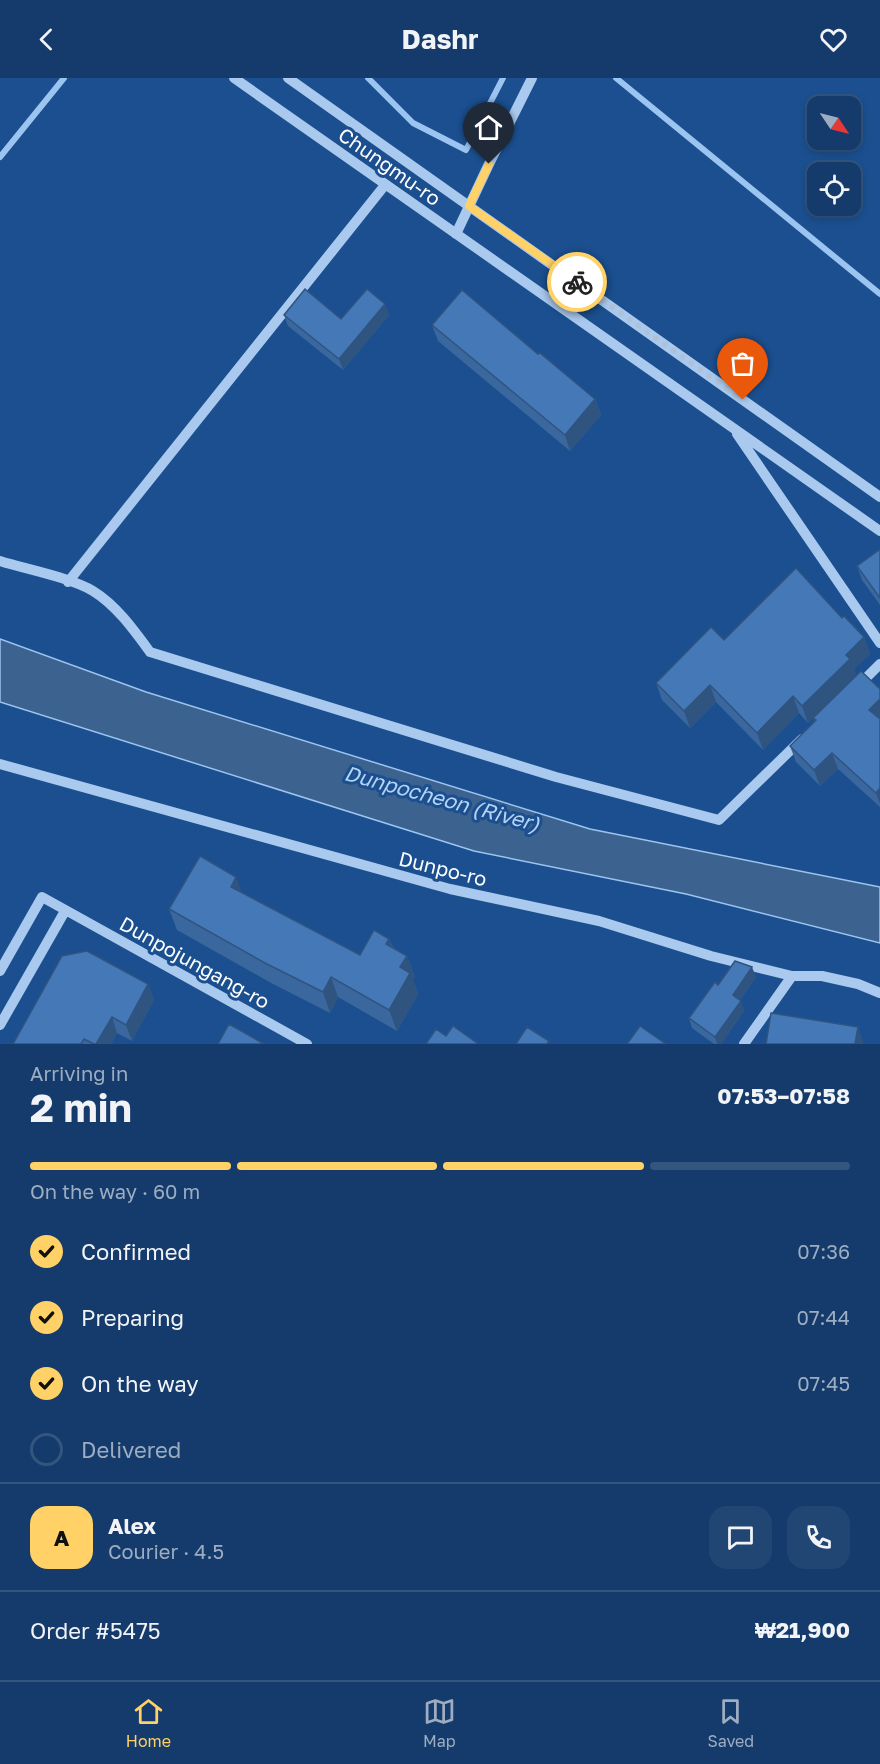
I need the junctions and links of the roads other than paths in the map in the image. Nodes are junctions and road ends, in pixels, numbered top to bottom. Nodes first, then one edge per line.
1 (234, 78) edge
2 (288, 78) edge
3 (532, 78) edge
4 (385, 185) junction
5 (469, 206) junction
6 (456, 234) junction
7 (734, 429) junction
8 (880, 497) edge
9 (880, 531) edge
10 (0, 561) edge
11 (68, 582) junction
12 (880, 643) edge
13 (880, 664) edge
14 (855, 689) edge
15 (812, 730) edge
16 (0, 764) edge
17 (65, 911) junction
18 (0, 971) edge
19 (792, 976) junction
20 (880, 993) edge
21 (0, 1025) edge
22 (307, 1044) edge
23 (744, 1044) edge

1 - 4 street, Chungmu-ro
2 - 5 street, Chungmu-ro
3 - 5 street
4 - 6 street, Chungmu-ro
4 - 11 street
5 - 6 street
5 - 8 street, Chungmu-ro
6 - 7 street, Chungmu-ro
7 - 9 street, Chungmu-ro
7 - 12 street
10 - 11 street
11 - 15 street
13 - 14 street
16 - 19 street, Dunpo-ro
17 - 18 street, Dunpojungang-ro
17 - 21 street
17 - 22 street, Dunpojungang-ro
19 - 20 street, Dunpo-ro
19 - 23 street

